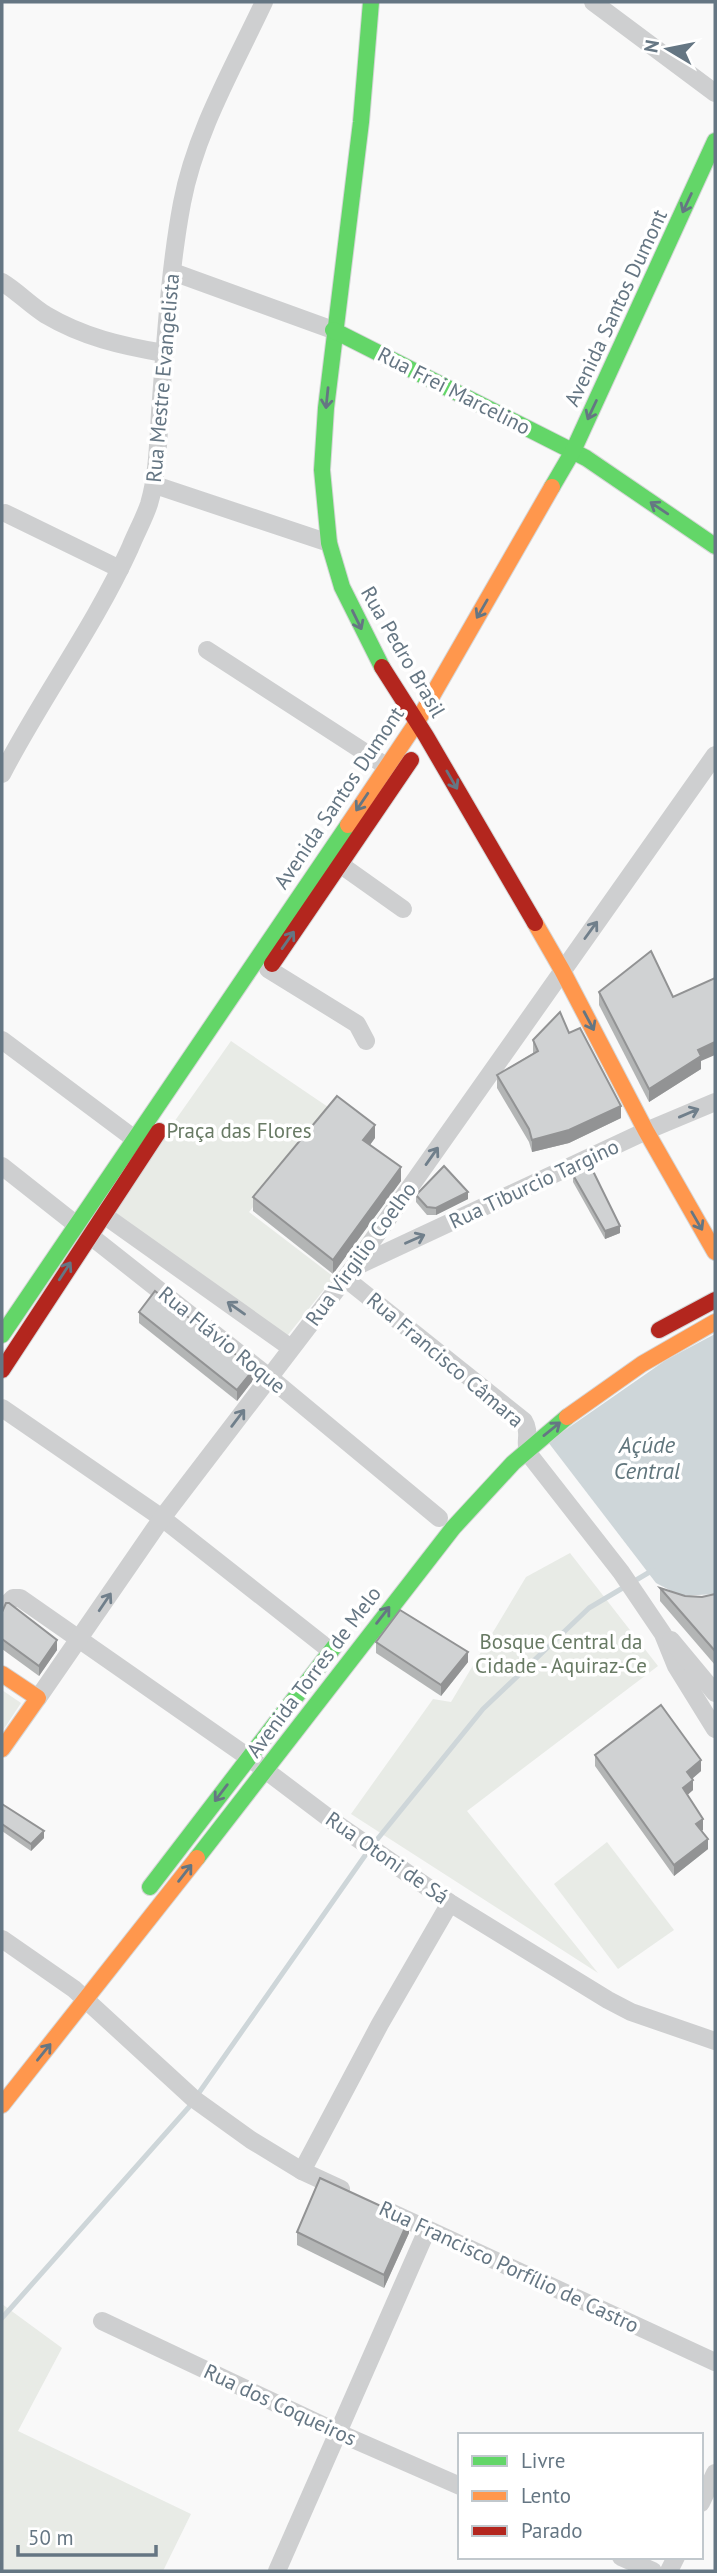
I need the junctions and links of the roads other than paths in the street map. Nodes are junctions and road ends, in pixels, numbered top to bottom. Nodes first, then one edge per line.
1 (264, 2) edge
2 (370, 2) edge
3 (593, 2) edge
4 (715, 93) edge
5 (715, 141) edge
6 (715, 178) edge
7 (173, 272) junction
8 (2, 282) edge
9 (333, 330) junction
10 (164, 353) junction
11 (579, 454) junction
12 (155, 485) junction
13 (5, 513) dead end
14 (329, 543) junction
15 (715, 546) edge
16 (120, 569) junction
17 (208, 650) dead end
18 (452, 694) dead end
19 (438, 718) dead end
20 (416, 722) junction
21 (426, 736) junction
22 (715, 755) edge
23 (386, 766) junction
24 (2, 774) edge
25 (341, 864) junction
26 (403, 909) dead end
27 (268, 969) junction
28 (562, 970) junction
29 (2, 1040) edge
30 (366, 1041) dead end
31 (715, 1102) edge
32 (646, 1131) junction
33 (140, 1143) junction
34 (2, 1167) edge
35 (96, 1209) junction
36 (82, 1229) junction
37 (715, 1252) edge
38 (349, 1273) junction
39 (27, 1297) junction
40 (715, 1300) edge
41 (41, 1308) junction
42 (715, 1322) edge
43 (2, 1335) edge
44 (641, 1341) dead end
45 (291, 1348) junction
46 (2, 1370) edge
47 (269, 1377) junction
48 (2, 1408) edge
49 (519, 1446) junction
50 (162, 1518) junction
51 (439, 1519) dead end
52 (8, 1603) edge
53 (347, 1631) dead end
54 (663, 1634) junction
55 (80, 1640) junction
56 (331, 1651) junction
57 (2, 1674) edge
58 (715, 1693) edge
59 (38, 1698) junction
60 (715, 1729) edge
61 (2, 1749) edge
62 (248, 1757) junction
63 (265, 1771) junction
64 (140, 1900) dead end
65 (450, 1903) junction
66 (2, 1939) edge
67 (90, 1967) dead end
68 (80, 1994) junction
69 (715, 2041) edge
70 (2, 2081) edge
71 (2, 2105) edge
72 (302, 2171) junction
73 (352, 2194) edge
74 (377, 2206) edge
75 (427, 2230) junction
76 (102, 2321) dead end
77 (715, 2362) edge
78 (339, 2433) junction
79 (715, 2473) edge
80 (458, 2485) edge
81 (703, 2498) edge
82 (626, 2559) edge
83 (277, 2571) edge
84 (653, 2571) edge

1 - 7 street, Rua Mestre Evangelista
2 - 9 main road, Rua Pedro Brasil
3 - 4 street
5 -> 11 main road, Avenida Santos Dumont
6 - 11 main road, Avenida Santos Dumont
7 - 9 street, Rua Frei Marcelino
7 - 10 street, Rua Mestre Evangelista
8 - 10 street
9 - 11 main road, Rua Frei Marcelino
9 -> 14 main road, Rua Pedro Brasil
10 - 12 street, Rua Mestre Evangelista
15 -> 11 main road, Rua Frei Marcelino
11 - 18 main road, Avenida Santos Dumont
11 -> 20 main road, Avenida Santos Dumont
12 - 14 street
12 - 16 street, Rua Mestre Evangelista
13 - 16 street
14 -> 20 main road, Rua Pedro Brasil
16 - 24 street, Rua Mestre Evangelista
17 - 23 street
19 - 21 main road, Avenida Santos Dumont
20 - 21 main road, Rua Pedro Brasil
20 - 23 main road, Avenida Santos Dumont
21 - 25 main road, Avenida Santos Dumont
21 -> 28 main road, Rua Pedro Brasil
28 -> 22 street, Rua Virgilio Coelho
23 -> 33 main road, Avenida Santos Dumont
25 - 26 street
27 -> 25 main road, Avenida Santos Dumont
27 - 30 street
27 - 33 main road, Avenida Santos Dumont
28 -> 32 main road, Rua Pedro Brasil
38 -> 28 street, Rua Virgilio Coelho
29 - 33 street
32 -> 31 street, Rua Tiburcio Targino
32 -> 37 main road, Rua Pedro Brasil
38 -> 32 street, Rua Tiburcio Targino
33 - 35 main road, Avenida Santos Dumont
34 - 36 street, Rua Flávio Roque
35 - 36 main road, Avenida Santos Dumont
45 -> 35 street, Rua Flávio Roque
36 - 39 main road, Avenida Santos Dumont
41 -> 36 main road, Avenida Santos Dumont
36 - 47 street, Rua Flávio Roque
38 - 45 street, Rua Virgilio Coelho
38 - 49 street, Rua Francisco Câmara
39 - 41 main road
39 - 43 main road, Avenida Santos Dumont
40 - 44 main road
41 - 46 main road, Avenida Santos Dumont
49 -> 42 main road, Avenida Torres de Melo
45 - 47 street, Rua Virgilio Coelho
50 -> 47 street, Rua Virgilio Coelho
47 - 51 street, Rua Flávio Roque
48 - 50 street
49 - 54 street
63 -> 49 main road, Avenida Torres de Melo
55 -> 50 street, Rua Virgilio Coelho
50 - 56 street
52 - 55 street, Rua Otoni de Sá
53 - 56 main road, Avenida Torres de Melo
54 - 58 street
54 - 60 street
55 - 59 street, Rua Virgilio Coelho
55 - 62 street, Rua Otoni de Sá
56 - 62 main road, Avenida Torres de Melo
57 - 59 main road
59 - 61 main road, Rua Virgilio Coelho
62 - 63 street, Rua Otoni de Sá
62 -> 64 main road, Avenida Torres de Melo
63 - 65 street, Rua Otoni de Sá
68 -> 63 main road, Avenida Torres de Melo
65 - 69 street, Rua Otoni de Sá
65 - 72 street
66 - 68 street, Rua Francisco Porfílio de Castro
67 - 68 main road, Avenida Torres de Melo
68 - 70 main road, Avenida Torres de Melo
71 -> 68 main road, Avenida Torres de Melo
68 - 72 street, Rua Francisco Porfílio de Castro
72 - 73 street, Rua Francisco Porfílio de Castro
74 - 75 street, Rua Francisco Porfílio de Castro
75 - 77 street, Rua Francisco Porfílio de Castro
75 - 78 street
76 - 78 street, Rua dos Coqueiros
78 - 80 street, Rua dos Coqueiros
78 - 83 street
79 - 81 street
82 - 84 street

